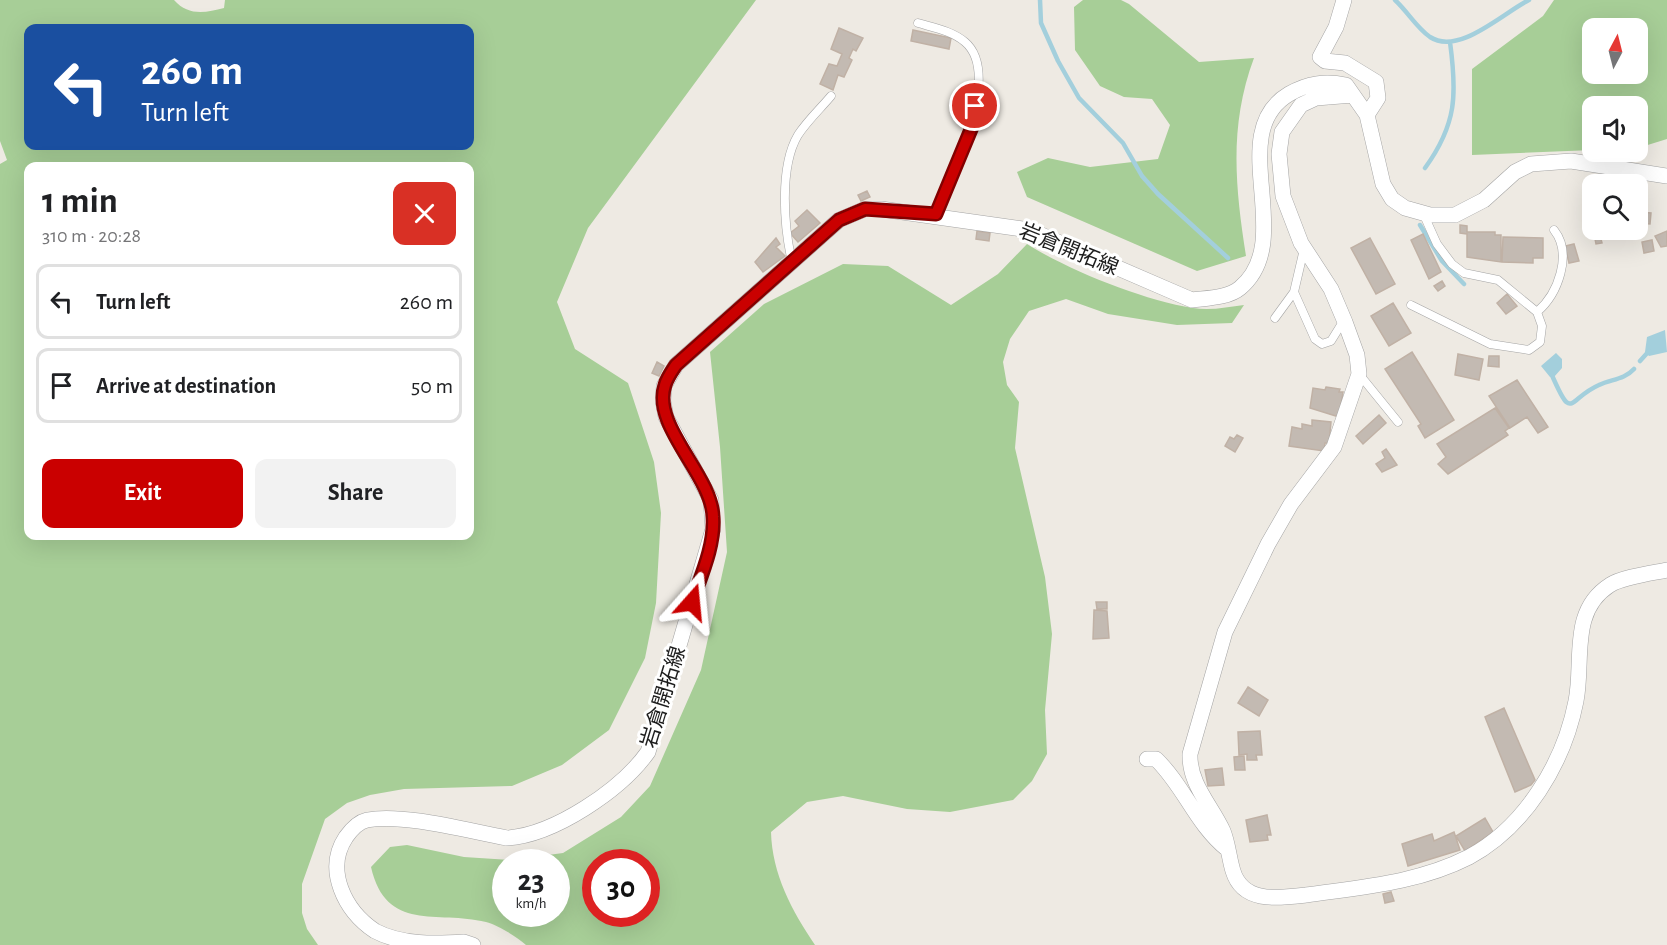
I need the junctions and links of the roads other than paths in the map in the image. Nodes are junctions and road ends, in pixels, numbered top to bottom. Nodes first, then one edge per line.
1 (1344, 0) edge
2 (918, 23) dead end
3 (1353, 95) junction
4 (831, 96) dead end
5 (1367, 115) junction
6 (1667, 176) edge
7 (1423, 213) junction
8 (936, 214) junction
9 (1554, 230) dead end
10 (1304, 248) junction
11 (792, 262) junction
12 (1294, 292) junction
13 (1411, 304) dead end
14 (1537, 312) junction
15 (1275, 318) dead end
16 (1344, 320) junction
17 (1359, 374) junction
18 (1398, 422) dead end
19 (1667, 570) edge
20 (1147, 759) dead end
21 (1227, 849) junction
22 (472, 945) edge

1 - 5 street
2 - 8 lane
3 - 5 street, 岩倉開拓線
3 - 8 street, 岩倉開拓線
3 - 10 street
4 - 11 lane
5 - 7 street, 岩倉開拓線
6 - 7 street, 岩倉開拓線
7 - 14 lane
8 - 11 street, 岩倉開拓線
9 - 14 lane
10 - 12 lane
10 - 16 street
11 - 22 street, 岩倉開拓線
12 - 15 lane
12 - 16 lane
13 - 14 lane
16 - 17 street
17 - 18 lane
17 - 21 street
19 - 21 street
20 - 21 street

